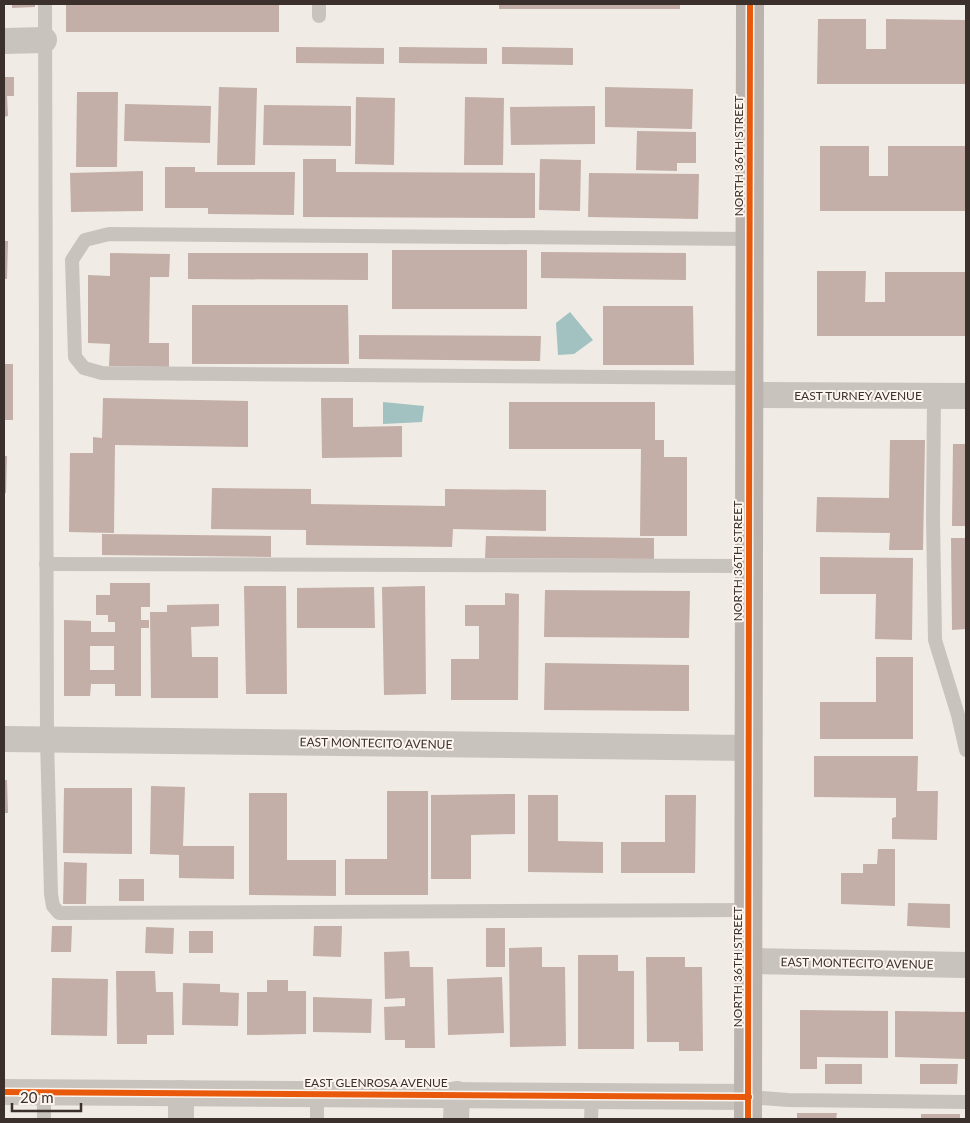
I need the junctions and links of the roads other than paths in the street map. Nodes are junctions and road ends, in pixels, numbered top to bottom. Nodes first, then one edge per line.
1 (44, 4) edge
2 (750, 4) edge
3 (44, 40) junction
4 (4, 41) edge
5 (750, 239) junction
6 (750, 386) junction
7 (934, 395) junction
8 (966, 396) edge
9 (46, 564) junction
10 (748, 566) junction
11 (4, 739) edge
12 (47, 739) junction
13 (748, 748) junction
14 (966, 748) edge
15 (748, 910) junction
16 (748, 961) junction
17 (966, 965) edge
18 (4, 1092) edge
19 (44, 1092) junction
20 (182, 1093) junction
21 (317, 1093) junction
22 (966, 1102) edge
23 (457, 1107) edge
24 (591, 1107) edge
25 (748, 1108) edge
26 (44, 1119) edge
27 (181, 1119) edge
28 (317, 1119) edge

1 - 3 lane
2 - 5 main road, NORTH 36TH STREET
3 - 4 street
3 - 9 lane
5 - 6 main road, NORTH 36TH STREET
5 - 6 lane
6 - 7 street, EAST TURNEY AVENUE
6 - 10 main road, NORTH 36TH STREET
7 - 8 street, EAST TURNEY AVENUE
7 - 14 lane
9 - 10 lane
9 - 12 lane
10 - 13 main road, NORTH 36TH STREET
11 - 12 street, EAST MONTECITO AVENUE
12 - 13 street, EAST MONTECITO AVENUE
12 - 15 lane
13 - 15 main road, NORTH 36TH STREET
15 - 16 main road, NORTH 36TH STREET
16 - 17 street, EAST MONTECITO AVENUE
16 - 25 main road, NORTH 36TH STREET
18 - 19 street, EAST GLENROSA AVENUE
19 - 20 street, EAST GLENROSA AVENUE
19 - 26 lane
20 - 21 street, EAST GLENROSA AVENUE
20 - 27 street
21 - 23 street, EAST GLENROSA AVENUE
21 - 28 lane
22 - 25 lane
23 - 24 street, EAST GLENROSA AVENUE
24 - 25 street, EAST GLENROSA AVENUE

